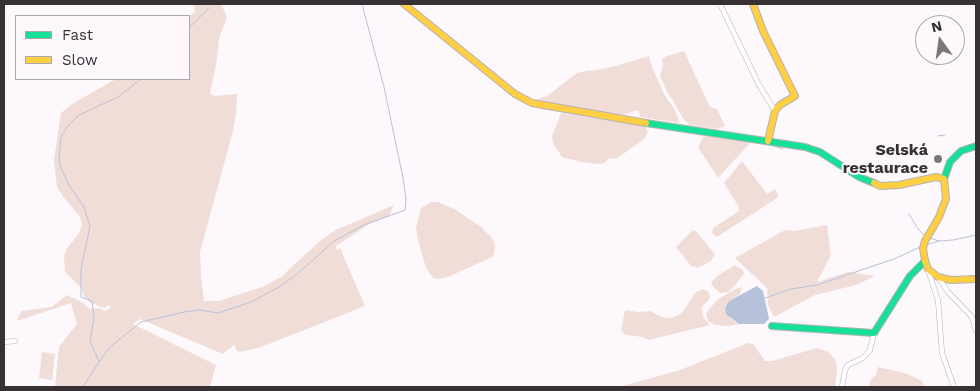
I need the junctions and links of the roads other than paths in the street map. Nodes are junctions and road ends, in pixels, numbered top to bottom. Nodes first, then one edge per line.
1 (404, 4) edge
2 (720, 4) edge
3 (753, 4) edge
4 (775, 111) junction
5 (768, 141) junction
6 (976, 146) edge
7 (944, 179) junction
8 (924, 261) junction
9 (928, 268) junction
10 (938, 277) junction
11 (976, 279) edge
12 (976, 322) edge
13 (772, 326) dead end
14 (976, 331) edge
15 (874, 333) junction
16 (15, 341) dead end
17 (4, 342) edge
18 (842, 387) edge
19 (954, 387) edge

1 - 5 street
2 - 4 street
3 - 4 street
4 - 5 street
5 - 7 street
6 - 7 street
7 - 8 street
8 - 9 street
8 - 15 street
9 - 10 street
9 - 19 street
10 - 11 street
10 - 12 street
12 - 14 street
13 - 15 street
15 - 18 street
16 - 17 street

